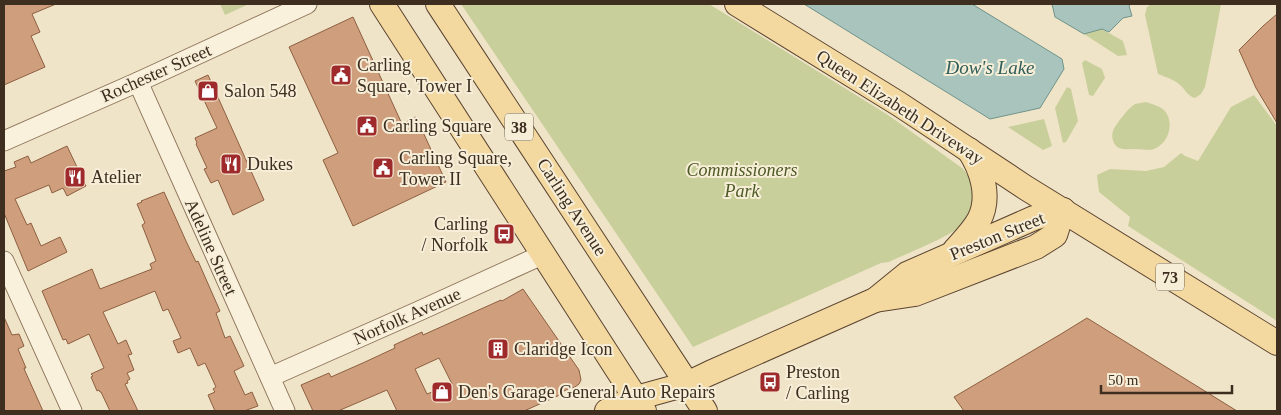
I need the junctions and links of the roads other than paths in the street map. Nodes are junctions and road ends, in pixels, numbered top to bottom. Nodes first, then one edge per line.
1 (307, 4) edge
2 (382, 4) edge
3 (438, 4) edge
4 (737, 4) edge
5 (138, 82) junction
6 (4, 141) edge
7 (969, 150) junction
8 (1063, 210) junction
9 (544, 254) junction
10 (950, 255) junction
11 (4, 261) edge
12 (875, 300) junction
13 (1277, 343) edge
14 (270, 377) junction
15 (687, 384) junction
16 (640, 405) edge
17 (72, 411) edge
18 (285, 411) edge
19 (607, 411) edge
20 (704, 411) edge

1 - 5 street, Rochester Street
2 - 9 main road
3 - 15 main road, Carling Avenue / 38
4 - 7 main road, Queen Elizabeth Driveway
5 - 6 street, Rochester Street
5 - 14 street, Adeline Street
7 - 8 main road, Queen Elizabeth Driveway
7 - 10 main road
8 - 10 main road, Preston Street
8 - 12 main road, Preston Street
8 - 13 main road, 73
9 - 14 street, Norfolk Avenue
9 - 16 main road
10 - 12 main road, Preston Street
11 - 17 street
12 - 15 main road, Preston Street
14 - 18 street, Adeline Street
15 - 16 main road, Preston Street
15 - 20 main road, Carling Avenue / 38
16 - 19 main road, Preston Street

